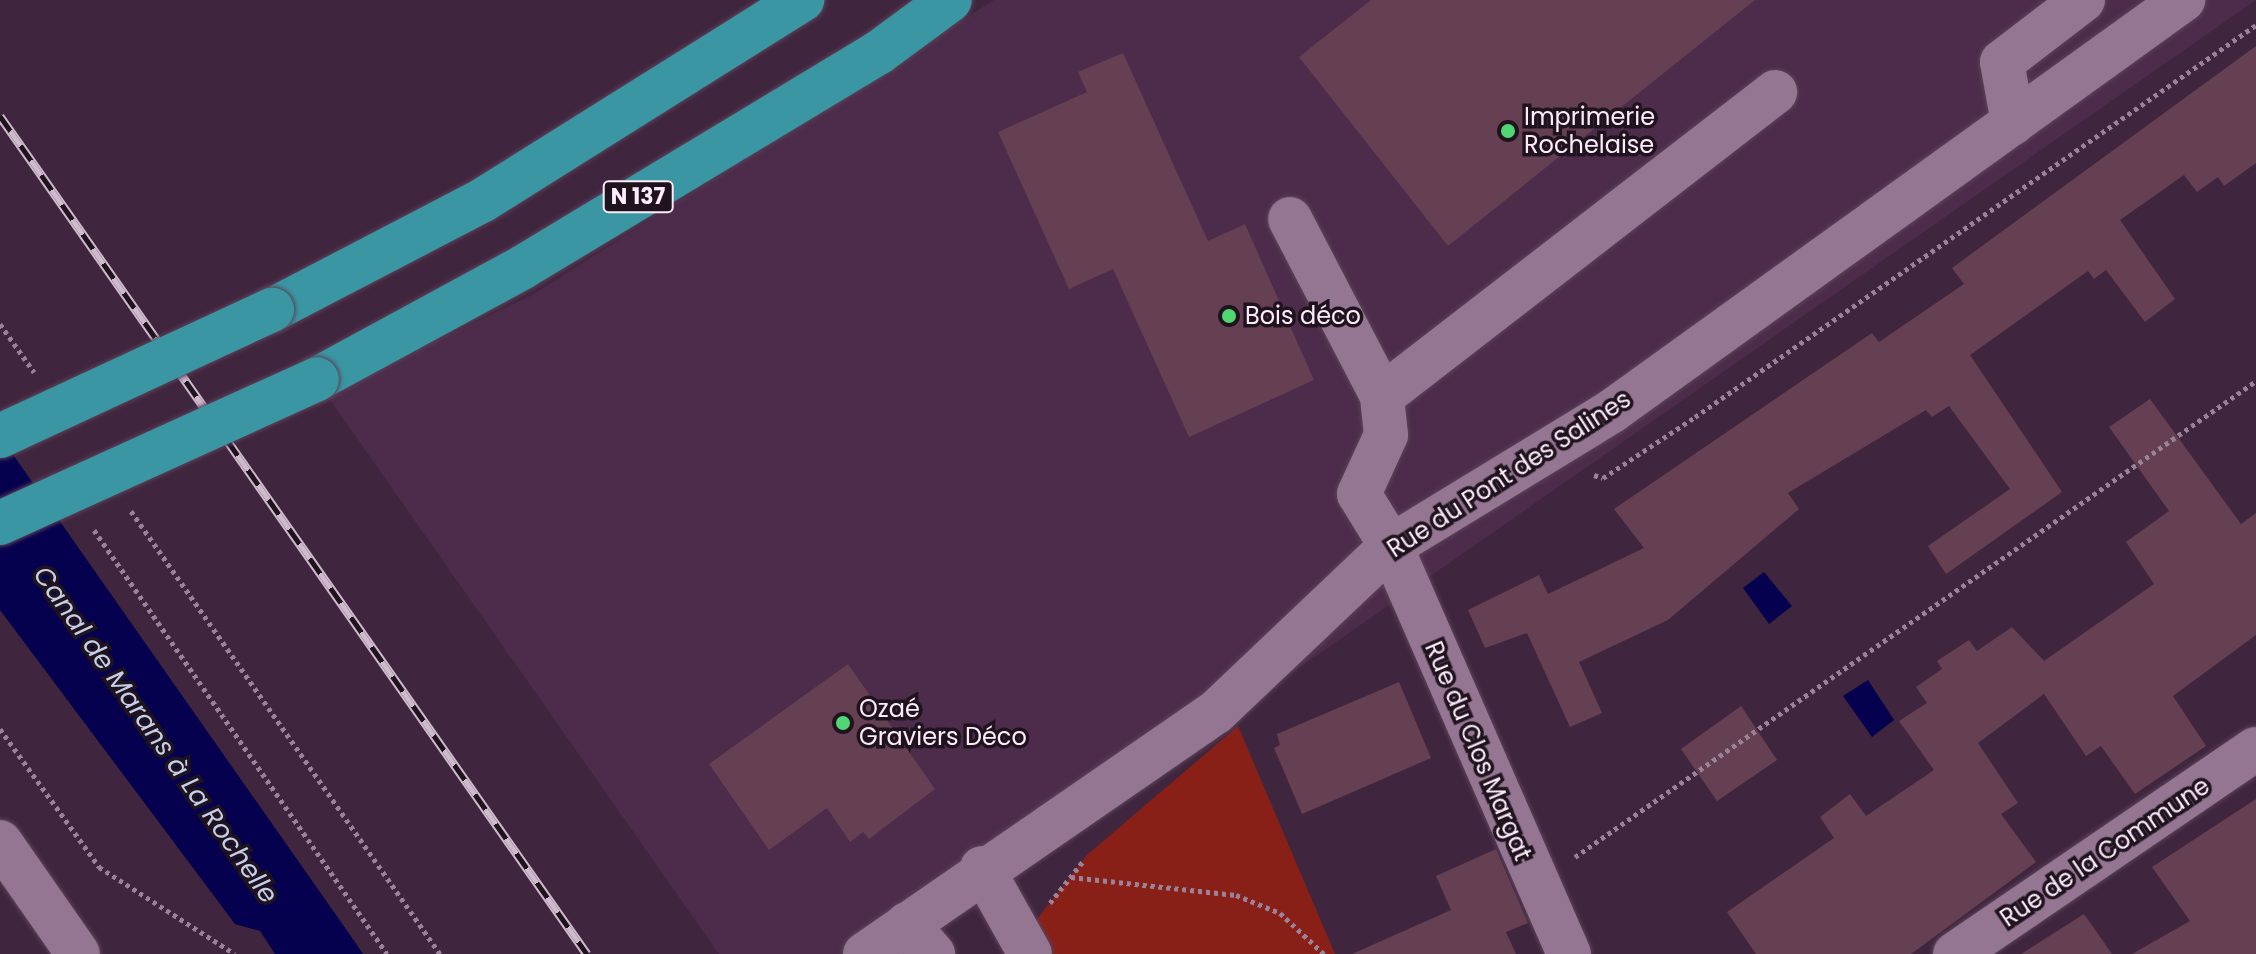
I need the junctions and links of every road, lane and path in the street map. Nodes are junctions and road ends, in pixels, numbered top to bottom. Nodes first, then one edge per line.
1 (802, 0) edge
2 (950, 0) edge
3 (2083, 0) edge
4 (2183, 0) edge
5 (2256, 25) edge
6 (1775, 92) dead end
7 (2013, 123) junction
8 (1290, 219) dead end
9 (0, 324) edge
10 (2256, 381) edge
11 (45, 388) dead end
12 (1382, 396) junction
13 (0, 436) edge
14 (1581, 472) dead end
15 (126, 504) dead end
16 (87, 520) dead end
17 (0, 523) edge
18 (1391, 546) junction
19 (0, 729) edge
20 (2256, 749) edge
21 (0, 842) edge
22 (982, 868) junction
23 (1071, 877) dead end
24 (1534, 883) junction
25 (920, 939) edge
26 (78, 954) edge
27 (235, 954) edge
28 (387, 954) edge
29 (440, 954) edge
30 (865, 954) edge
31 (1030, 954) edge
32 (1324, 954) edge
33 (1569, 954) edge
34 (1955, 954) edge

1 - 13 highway, bridge
2 - 17 highway, N 137, bridge
3 - 7 street
4 - 7 street, Rue du Pont des Salines
5 - 14 path
6 - 12 street
7 - 18 street, Rue du Pont des Salines
8 - 12 street
9 - 11 path
10 - 24 path
12 - 18 street, Rue du Clos Margat
15 - 29 path
16 - 28 path
18 - 22 street, Rue du Pont des Salines
18 - 24 street, Rue du Clos Margat
19 - 27 path
20 - 34 street, Rue de la Commune
21 - 26 street
22 - 25 street, Rue du Pont des Salines
22 - 31 street
23 - 32 path
24 - 33 street, Rue du Clos Margat
25 - 30 street, Rue du Pont des Salines

